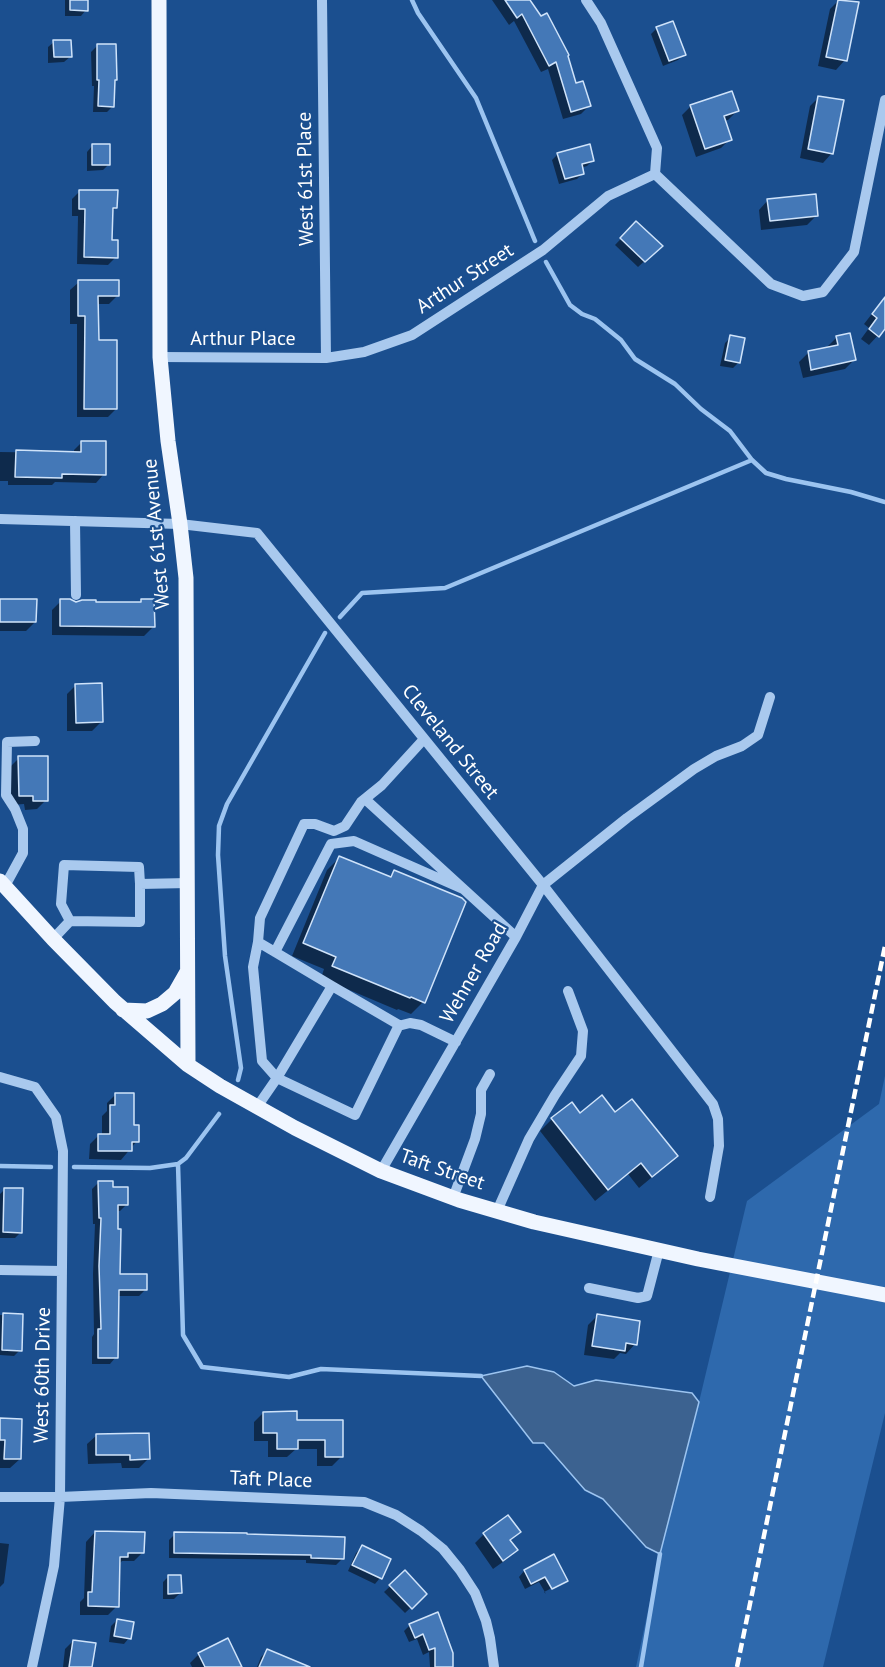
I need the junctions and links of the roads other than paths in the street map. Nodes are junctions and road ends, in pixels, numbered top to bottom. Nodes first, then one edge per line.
1 (159, 0) edge
2 (322, 0) edge
3 (586, 0) edge
4 (885, 100) edge
5 (655, 174) junction
6 (160, 357) junction
7 (326, 358) junction
8 (0, 519) edge
9 (75, 521) junction
10 (180, 524) junction
11 (76, 595) dead end
12 (770, 697) dead end
13 (424, 739) junction
14 (35, 741) dead end
15 (365, 799) junction
16 (3, 883) edge
17 (188, 883) junction
18 (140, 884) junction
19 (543, 885) junction
20 (463, 889) junction
21 (70, 921) junction
22 (516, 937) junction
23 (53, 939) junction
24 (258, 942) junction
25 (275, 952) junction
26 (188, 969) junction
27 (332, 986) junction
28 (568, 991) dead end
29 (123, 1010) junction
30 (398, 1026) junction
31 (456, 1042) junction
32 (188, 1065) junction
33 (490, 1074) dead end
34 (0, 1077) edge
35 (277, 1078) junction
36 (257, 1107) junction
37 (381, 1172) junction
38 (710, 1197) dead end
39 (453, 1198) junction
40 (497, 1211) junction
41 (659, 1250) junction
42 (0, 1270) edge
43 (62, 1271) junction
44 (590, 1288) dead end
45 (885, 1295) edge
46 (0, 1497) edge
47 (60, 1497) junction
48 (32, 1667) edge
49 (494, 1667) edge

1 - 6 main road, West 61st Avenue
2 - 7 street, West 61st Place
3 - 5 street
4 - 5 street
5 - 7 street, Arthur Street
6 - 7 street, Arthur Place
6 - 10 main road, West 61st Avenue
8 - 9 street, Cleveland Street
9 - 10 street, Cleveland Street
9 - 11 street
10 - 13 street, Cleveland Street
10 - 17 main road, West 61st Avenue
12 - 19 street, Wehner Road
13 - 15 street
13 - 19 street, Cleveland Street
14 - 16 street
15 - 20 street
15 - 24 street
16 - 23 main road, Taft Street
17 - 18 street
17 - 26 main road, West 61st Avenue
18 - 21 street
18 - 21 street
19 - 22 street, Wehner Road
19 - 38 street, Cleveland Street
20 - 22 street
20 - 25 street
21 - 23 street
22 - 31 street, Wehner Road
23 - 29 main road, Taft Street
24 - 25 street
24 - 35 street
25 - 27 street
26 - 29 main road
26 - 32 main road, West 61st Avenue
27 - 30 street
27 - 35 street
28 - 40 street
29 - 32 main road, Taft Street
30 - 31 street
30 - 35 street
31 - 37 street, Wehner Road
32 - 36 main road, Taft Street
33 - 39 street
34 - 43 street, West 60th Drive
35 - 36 street
36 - 37 main road, Taft Street
37 - 39 main road, Taft Street
39 - 40 main road, Taft Street
40 - 41 main road, Taft Street
41 - 44 street
41 - 45 main road, Taft Street
42 - 43 street
43 - 47 street, West 60th Drive
46 - 47 street, Taft Place
47 - 48 street, West 60th Drive
47 - 49 street, Taft Place

